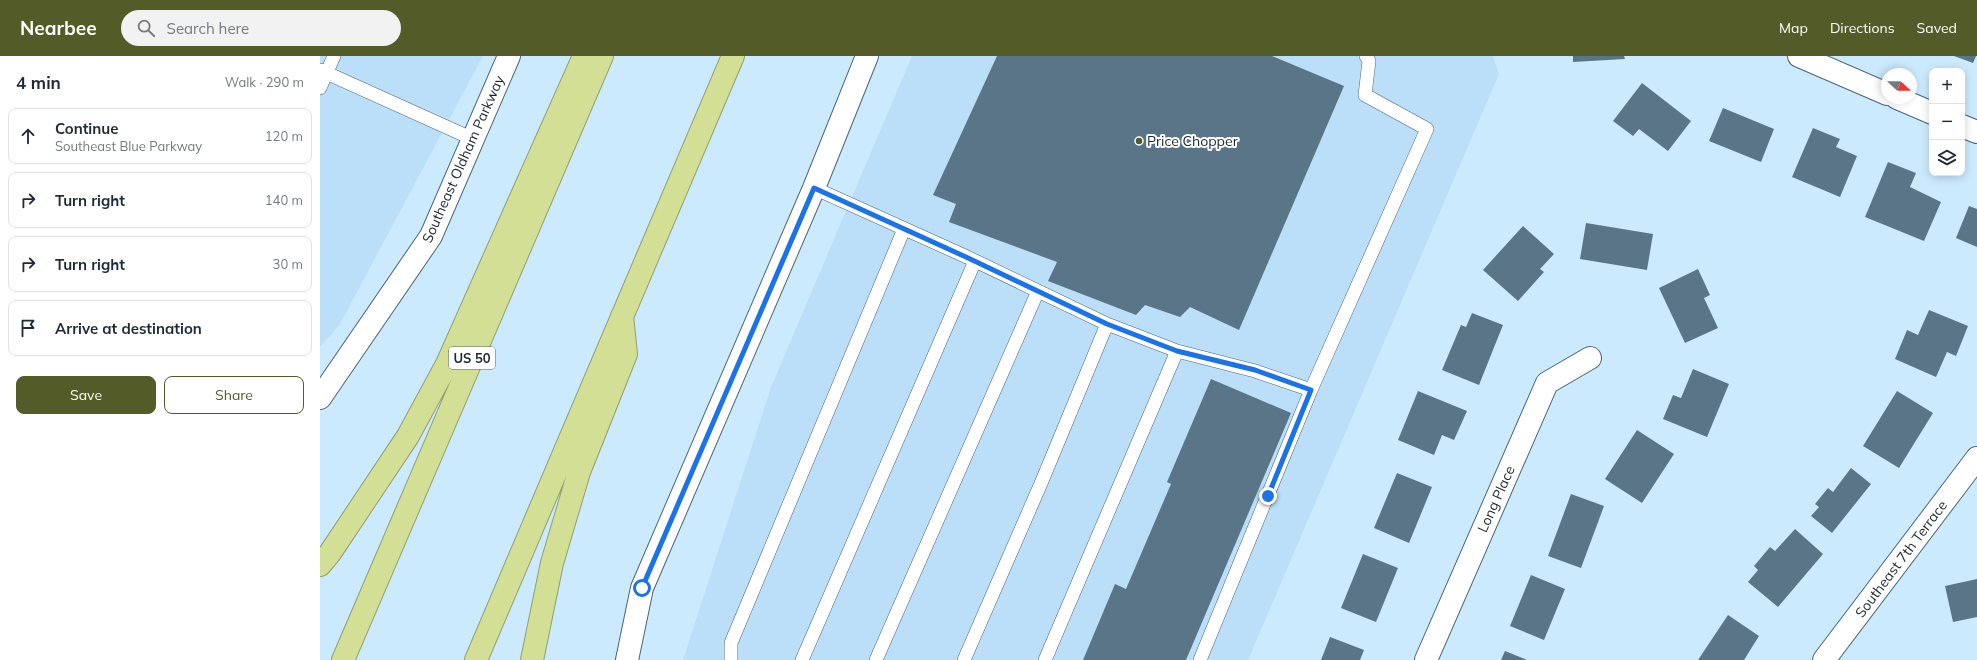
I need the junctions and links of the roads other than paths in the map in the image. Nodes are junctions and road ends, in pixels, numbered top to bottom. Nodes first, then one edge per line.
1 (334, 56) edge
2 (509, 56) edge
3 (584, 56) edge
4 (602, 56) edge
5 (733, 56) edge
6 (868, 56) edge
7 (1366, 56) edge
8 (1799, 56) edge
9 (324, 71) edge
10 (320, 88) edge
11 (1881, 91) edge
12 (1911, 104) edge
13 (1929, 112) edge
14 (1965, 127) edge
15 (1977, 132) edge
16 (473, 138) junction
17 (814, 188) junction
18 (904, 229) junction
19 (975, 261) junction
20 (1038, 291) junction
21 (622, 315) junction
22 (1107, 324) junction
23 (1177, 351) junction
24 (1590, 358) dead end
25 (1311, 390) junction
26 (320, 398) edge
27 (1977, 458) edge
28 (1970, 483) edge
29 (320, 565) edge
30 (343, 660) edge
31 (476, 660) edge
32 (532, 660) edge
33 (627, 660) edge
34 (731, 660) edge
35 (802, 660) edge
36 (876, 660) edge
37 (964, 660) edge
38 (1045, 660) edge
39 (1200, 660) edge
40 (1426, 660) edge
41 (1824, 660) edge

1 - 9 lane
2 - 16 street, Southeast Oldham Parkway
3 - 29 highway
4 - 30 highway, US 50
5 - 21 highway
6 - 17 street
7 - 25 lane
8 - 11 street
9 - 10 lane
9 - 16 lane
12 - 13 street
14 - 15 street
16 - 26 street, Southeast Oldham Parkway
17 - 18 lane
17 - 33 street
18 - 19 lane
18 - 34 lane
19 - 20 lane
19 - 35 lane
20 - 22 lane
20 - 36 lane
21 - 31 highway
21 - 32 highway
22 - 23 lane
22 - 37 lane
23 - 25 lane
23 - 38 lane
24 - 40 street, Long Place
25 - 39 lane
27 - 28 street, Southeast 7th Terrace
28 - 41 street, Southeast 7th Terrace

